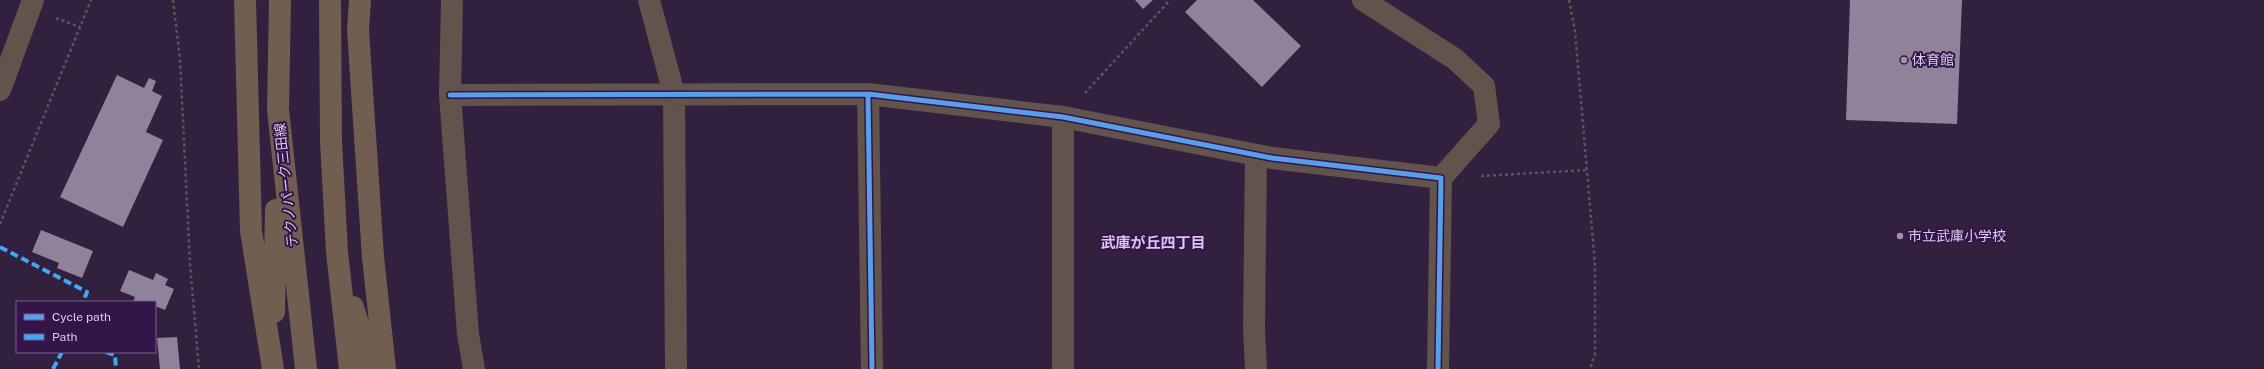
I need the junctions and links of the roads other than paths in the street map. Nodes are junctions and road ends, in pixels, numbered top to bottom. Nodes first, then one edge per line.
1 (33, 0) edge
2 (245, 0) edge
3 (280, 0) edge
4 (330, 0) edge
5 (360, 0) edge
6 (452, 0) edge
7 (649, 0) edge
8 (1363, 0) edge
9 (3, 78) edge
10 (674, 94) junction
11 (868, 94) junction
12 (450, 95) junction
13 (278, 110) junction
14 (1063, 116) junction
15 (1256, 155) junction
16 (1441, 178) junction
17 (336, 252) junction
18 (273, 369) edge
19 (276, 369) edge
20 (306, 369) edge
21 (350, 369) edge
22 (372, 369) edge
23 (385, 369) edge
24 (474, 369) edge
25 (676, 369) edge
26 (872, 369) edge
27 (1063, 369) edge
28 (1256, 369) edge
29 (1438, 369) edge

1 - 9 street
2 - 18 main road
3 - 13 main road, テクノパーク三田線
4 - 17 main road
5 - 23 main road
6 - 12 street
7 - 10 street
8 - 16 street
10 - 11 street
10 - 12 street
10 - 25 street
11 - 14 street
11 - 26 street
12 - 24 street
13 - 19 main road
13 - 20 main road, テクノパーク三田線
14 - 15 street
14 - 27 street
15 - 16 street
15 - 28 street
16 - 29 street
17 - 21 main road
17 - 22 main road

